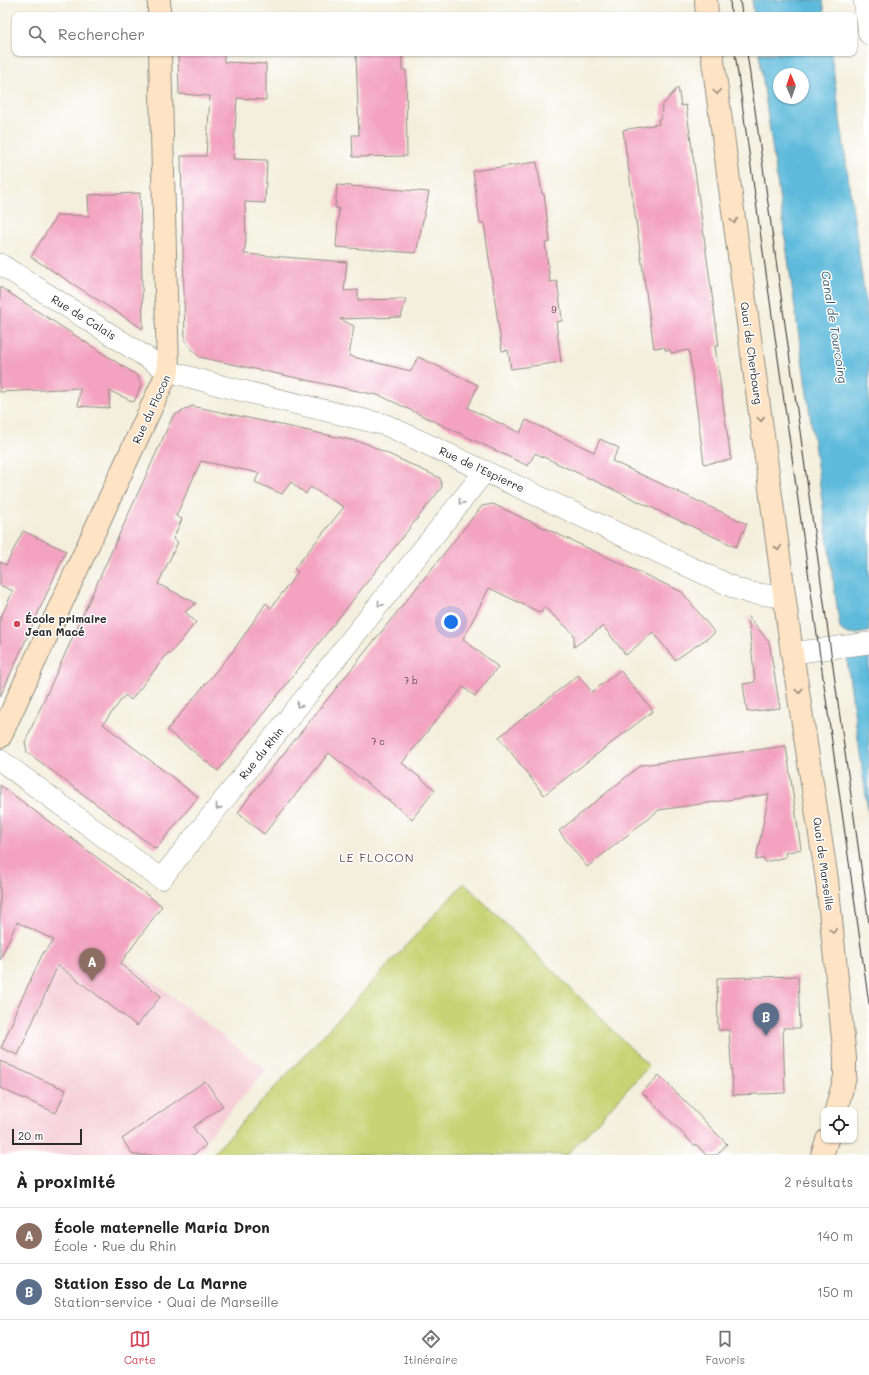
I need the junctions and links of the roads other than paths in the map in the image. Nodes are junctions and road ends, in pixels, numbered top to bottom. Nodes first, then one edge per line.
1 (159, 0) edge
2 (706, 0) edge
3 (864, 0) edge
4 (159, 12) edge
5 (707, 12) edge
6 (869, 34) edge
7 (160, 56) edge
8 (712, 56) edge
9 (0, 264) edge
10 (168, 371) junction
11 (485, 471) junction
12 (784, 597) junction
13 (869, 643) edge
14 (792, 653) junction
15 (0, 737) edge
16 (0, 760) edge
17 (837, 1107) edge
18 (826, 1143) edge
19 (822, 1155) edge

1 - 4 main road
2 - 5 main road
3 - 6 street
7 - 10 main road, Rue du Flocon
8 -> 12 main road, Quai de Cherbourg
9 - 10 street, Rue de Calais
10 - 11 street, Rue de l'Espierre
10 - 15 main road, Rue du Flocon
11 - 12 street, Rue de l'Espierre
11 -> 16 street, Rue du Rhin
12 - 14 main road, Quai de Cherbourg
13 - 14 street
14 -> 17 main road, Quai de Marseille
18 - 19 main road

